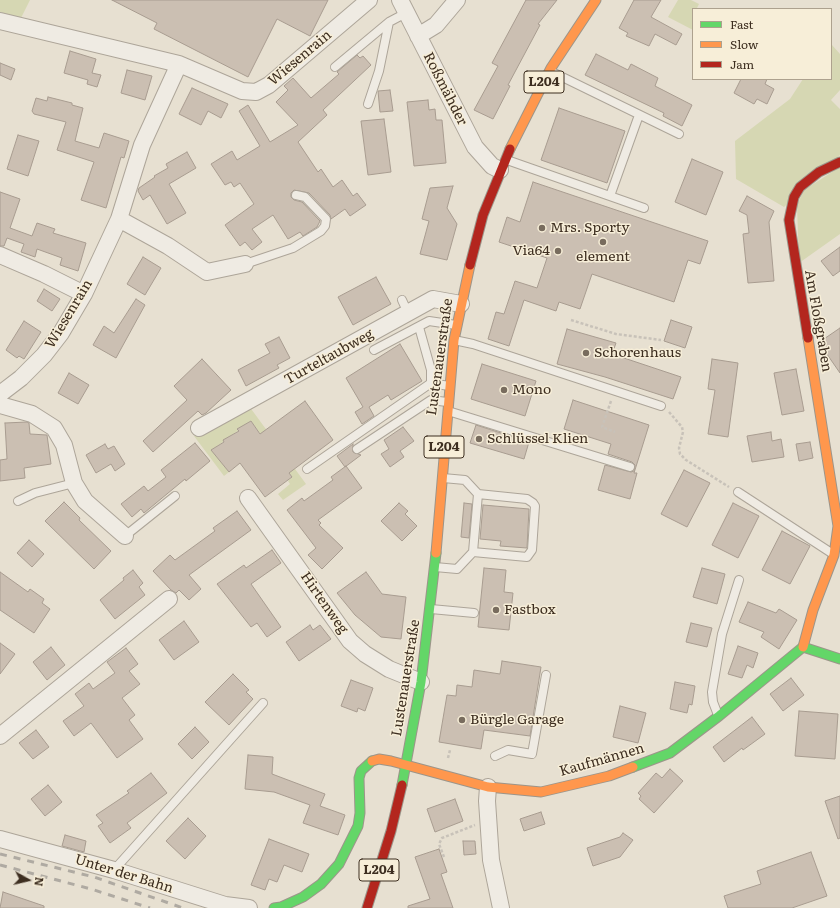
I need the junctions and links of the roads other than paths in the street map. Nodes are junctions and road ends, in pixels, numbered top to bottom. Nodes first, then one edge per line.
1 (368, 0) edge
2 (457, 0) edge
3 (596, 0) edge
4 (403, 6) edge
5 (0, 21) edge
6 (389, 22) junction
7 (418, 36) junction
8 (179, 64) junction
9 (335, 67) dead end
10 (550, 71) junction
11 (368, 104) dead end
12 (639, 115) junction
13 (679, 134) dead end
14 (840, 162) edge
15 (503, 164) junction
16 (296, 195) dead end
17 (610, 196) junction
18 (644, 208) dead end
19 (118, 219) junction
20 (0, 255) edge
21 (245, 264) joint
22 (84, 294) junction
23 (461, 304) junction
24 (456, 325) junction
25 (419, 327) junction
26 (454, 340) junction
27 (374, 350) dead end
28 (431, 383) junction
29 (449, 386) junction
30 (0, 394) edge
31 (0, 405) edge
32 (447, 406) junction
33 (661, 406) dead end
34 (199, 428) dead end
35 (357, 449) dead end
36 (630, 467) dead end
37 (307, 468) dead end
38 (442, 478) junction
39 (74, 483) junction
40 (738, 492) road end
41 (478, 494) junction
42 (175, 496) dead end
43 (248, 498) dead end
44 (18, 501) dead end
45 (125, 536) joint
46 (473, 552) junction
47 (834, 555) junction
48 (435, 567) junction
49 (834, 571) edge
50 (739, 580) dead end
51 (169, 599) dead end
52 (430, 609) junction
53 (474, 613) dead end
54 (804, 646) junction
55 (840, 659) edge
56 (546, 675) dead end
57 (421, 682) junction
58 (264, 703) dead end
59 (718, 716) junction
60 (0, 736) edge
61 (495, 756) dead end
62 (407, 765) junction
63 (488, 788) junction
64 (0, 839) edge
65 (114, 870) junction
66 (249, 908) edge
67 (274, 908) edge
68 (367, 908) edge
69 (501, 908) edge

1 - 8 street, Wiesenrain
2 - 7 street
3 - 10 street, Lustenauerstraße / L204
4 - 6 lane
4 - 7 street, Roßmähder
5 - 8 street, Wiesenrain
6 - 9 lane
6 - 11 lane
7 - 15 street, Roßmähder
8 - 19 street, Wiesenrain
10 - 12 lane
10 - 15 street, Lustenauerstraße / L204
12 - 13 lane
12 - 17 lane
14 - 47 street, Am Floßgraben
15 - 17 lane
15 - 23 street, Lustenauerstraße / L204
16 - 21 lane
17 - 18 lane
19 - 21 street
19 - 22 street, Wiesenrain
20 - 22 street
22 - 30 street, Wiesenrain
23 - 24 street, Lustenauerstraße / L204
23 - 34 street, Turteltaubweg
24 - 25 lane
24 - 26 street, Lustenauerstraße / L204
25 - 27 lane
25 - 28 lane
26 - 29 street, Lustenauerstraße / L204
26 - 33 lane
28 - 29 lane
28 - 37 lane
29 - 32 street, Lustenauerstraße / L204
31 - 39 street
32 - 35 lane
32 - 36 lane
32 - 38 street, Lustenauerstraße / L204
38 - 41 lane
38 - 48 street, Lustenauerstraße / L204
39 - 44 lane
39 - 45 street
40 - 47 lane
41 - 46 lane
41 - 46 lane
42 - 45 lane
43 - 57 street, Hirtenweg
46 - 48 lane
47 - 49 street, Am Floßgraben
48 - 52 street, Lustenauerstraße / L204
49 - 54 street, Am Floßgraben
50 - 59 lane
51 - 60 street
52 - 53 lane
52 - 57 street, Lustenauerstraße / L204
54 - 55 street
54 - 59 street, Kaufmännen
56 - 61 lane
57 - 62 street, Lustenauerstraße / L204
58 - 65 lane
59 - 63 street, Kaufmännen
62 - 63 street, Kaufmännen
62 - 67 street
62 - 68 street, Lustenauerstraße / L204
63 - 69 street
64 - 65 street, Unter der Bahn
65 - 66 street, Unter der Bahn

